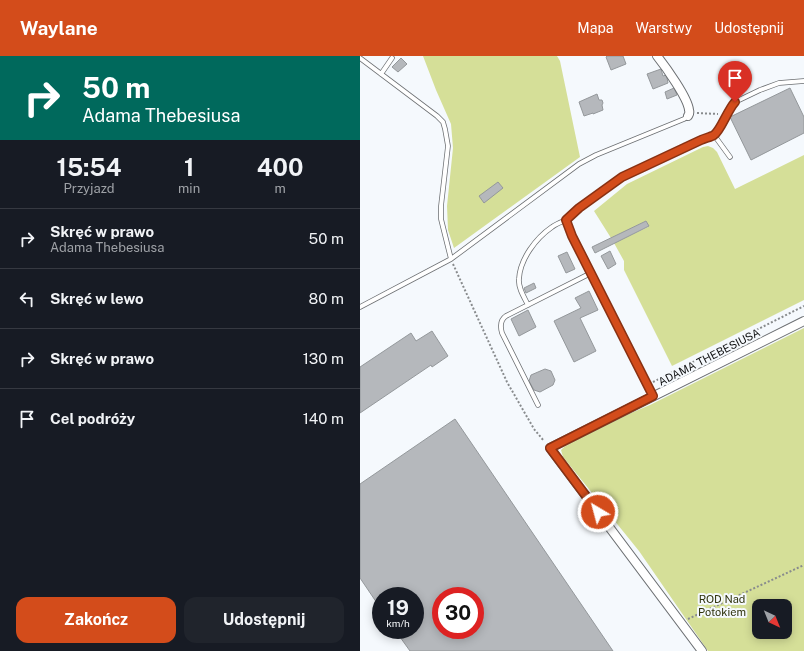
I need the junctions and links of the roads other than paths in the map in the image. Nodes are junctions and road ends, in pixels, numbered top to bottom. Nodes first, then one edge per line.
1 (657, 56) edge
2 (360, 58) edge
3 (392, 58) dead end
4 (381, 74) junction
5 (804, 81) edge
6 (689, 114) joint
7 (714, 135) junction
8 (730, 157) dead end
9 (566, 220) junction
10 (451, 259) junction
11 (591, 273) junction
12 (528, 305) junction
13 (360, 307) edge
14 (804, 321) edge
15 (653, 396) junction
16 (538, 405) dead end
17 (702, 651) edge

1 - 6 street
2 - 4 lane
3 - 4 lane
4 - 10 lane
5 - 7 lane
6 - 10 lane
7 - 8 lane
7 - 9 lane
9 - 11 lane
9 - 12 lane
10 - 13 lane
11 - 12 lane
11 - 15 lane
12 - 16 lane
14 - 15 street, ADAMA THEBESIUSA
15 - 17 street, ADAMA THEBESIUSA

